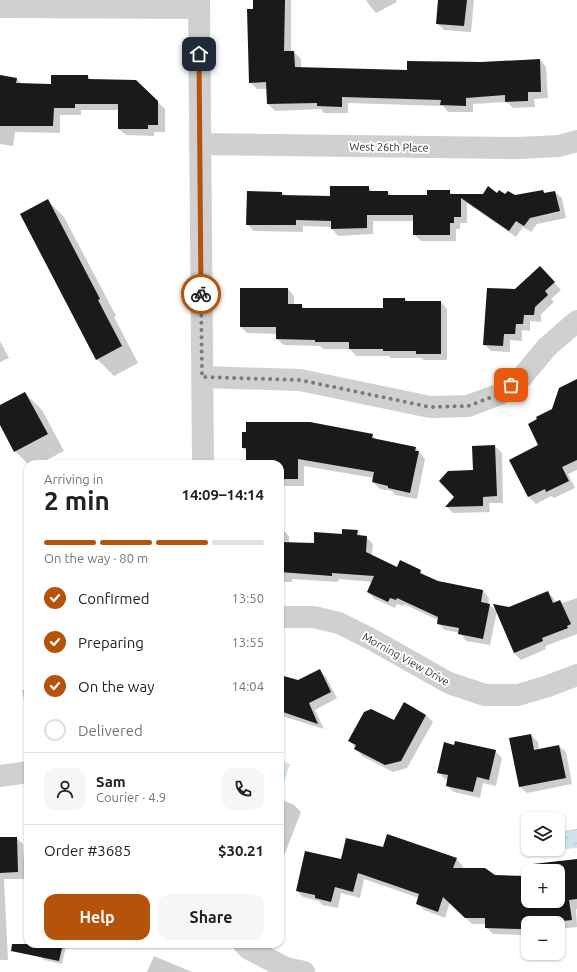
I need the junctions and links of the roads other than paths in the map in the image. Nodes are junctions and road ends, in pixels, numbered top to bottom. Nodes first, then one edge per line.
1 (199, 4) edge
2 (0, 7) edge
3 (577, 141) edge
4 (200, 144) junction
5 (577, 321) edge
6 (202, 377) junction
7 (203, 460) edge
8 (284, 617) edge
9 (577, 675) edge
10 (24, 773) edge
11 (0, 776) edge
12 (248, 948) edge
13 (304, 972) edge

1 - 2 street
1 - 4 street
3 - 4 street, West 26th Place
4 - 6 street
5 - 6 street
6 - 7 street
8 - 9 street, Morning View Drive
10 - 11 street
12 - 13 street

